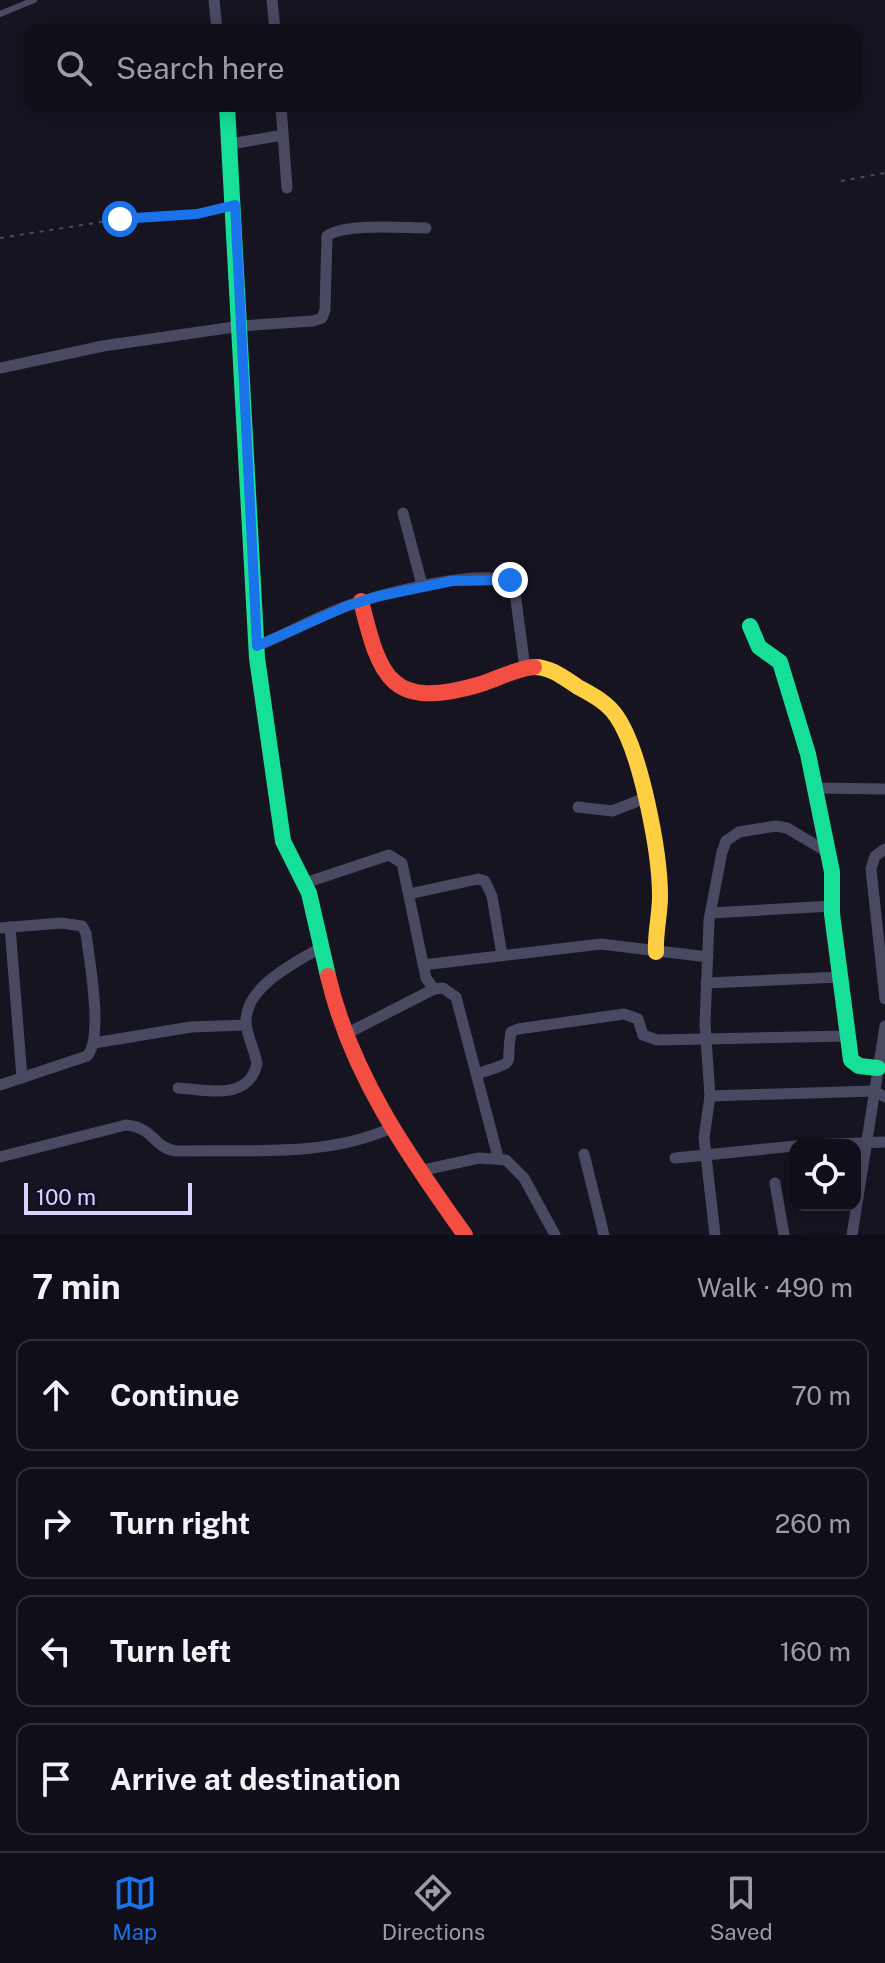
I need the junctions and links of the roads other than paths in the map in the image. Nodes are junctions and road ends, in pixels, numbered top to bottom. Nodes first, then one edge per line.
1 (34, 0) edge
2 (214, 0) edge
3 (272, 0) edge
4 (0, 14) edge
5 (216, 24) edge
6 (274, 24) edge
7 (228, 112) edge
8 (281, 112) edge
9 (283, 135) junction
10 (231, 144) junction
11 (287, 188) dead end
12 (426, 228) dead end
13 (241, 326) junction
14 (0, 368) edge
15 (403, 513) dead end
16 (422, 585) junction
17 (361, 601) junction
18 (750, 626) dead end
19 (257, 646) junction
20 (525, 668) junction
21 (815, 788) junction
22 (885, 789) edge
23 (643, 799) junction
24 (578, 807) dead end
25 (885, 849) edge
26 (829, 853) junction
27 (305, 883) junction
28 (409, 894) junction
29 (832, 906) junction
30 (711, 913) junction
31 (5, 927) edge
32 (320, 948) junction
33 (656, 952) junction
34 (502, 955) junction
35 (708, 957) junction
36 (423, 965) junction
37 (840, 977) junction
38 (706, 983) junction
39 (434, 989) junction
40 (885, 999) edge
41 (246, 1025) junction
42 (885, 1026) edge
43 (344, 1035) junction
44 (848, 1036) junction
45 (706, 1039) junction
46 (94, 1043) junction
47 (878, 1068) junction
48 (477, 1074) junction
49 (22, 1078) junction
50 (0, 1085) edge
51 (178, 1088) dead end
52 (880, 1094) edge
53 (710, 1096) junction
54 (391, 1128) junction
55 (861, 1142) edge
56 (865, 1142) junction
57 (885, 1142) edge
58 (789, 1146) edge
59 (706, 1153) junction
60 (584, 1154) dead end
61 (0, 1157) edge
62 (498, 1157) junction
63 (675, 1158) dead end
64 (419, 1171) junction
65 (775, 1183) dead end
66 (465, 1235) edge
67 (555, 1235) edge
68 (604, 1235) edge
69 (715, 1235) edge
70 (784, 1235) edge
71 (852, 1235) edge

1 - 4 lane
2 - 5 street
3 - 6 street
7 - 10 street
8 - 9 street
9 - 10 street
9 - 11 street
10 - 13 street
12 - 13 street
13 - 14 street
13 - 19 street
15 - 16 street
16 - 17 street
16 - 20 street
17 - 19 street
17 - 20 street
18 - 21 street
19 - 27 street
20 - 23 street
21 - 22 street
21 - 26 street
23 - 24 street
23 - 33 street
25 - 40 street
26 - 29 street
26 - 30 street
27 - 28 street
27 - 32 street
28 - 34 street
28 - 36 street
29 - 30 street
29 - 37 street
30 - 35 street
31 - 46 street
31 - 49 street
32 - 41 street
32 - 43 street
33 - 34 street
33 - 35 street
34 - 36 street
35 - 38 street
36 - 39 street
37 - 38 street
37 - 44 street
38 - 45 street
39 - 43 street
39 - 48 street
41 - 46 street
41 - 51 street
42 - 47 street
43 - 54 street
44 - 45 street
44 - 47 street
45 - 48 street
45 - 53 street
46 - 49 street
47 - 52 street
48 - 62 street
49 - 50 street
52 - 53 street
52 - 56 street
53 - 59 street
54 - 61 street
54 - 64 street
55 - 56 street
56 - 57 street
56 - 71 street
58 - 59 street
59 - 63 street
59 - 69 street
60 - 68 street
62 - 64 street
62 - 67 street
64 - 66 street
65 - 70 street

